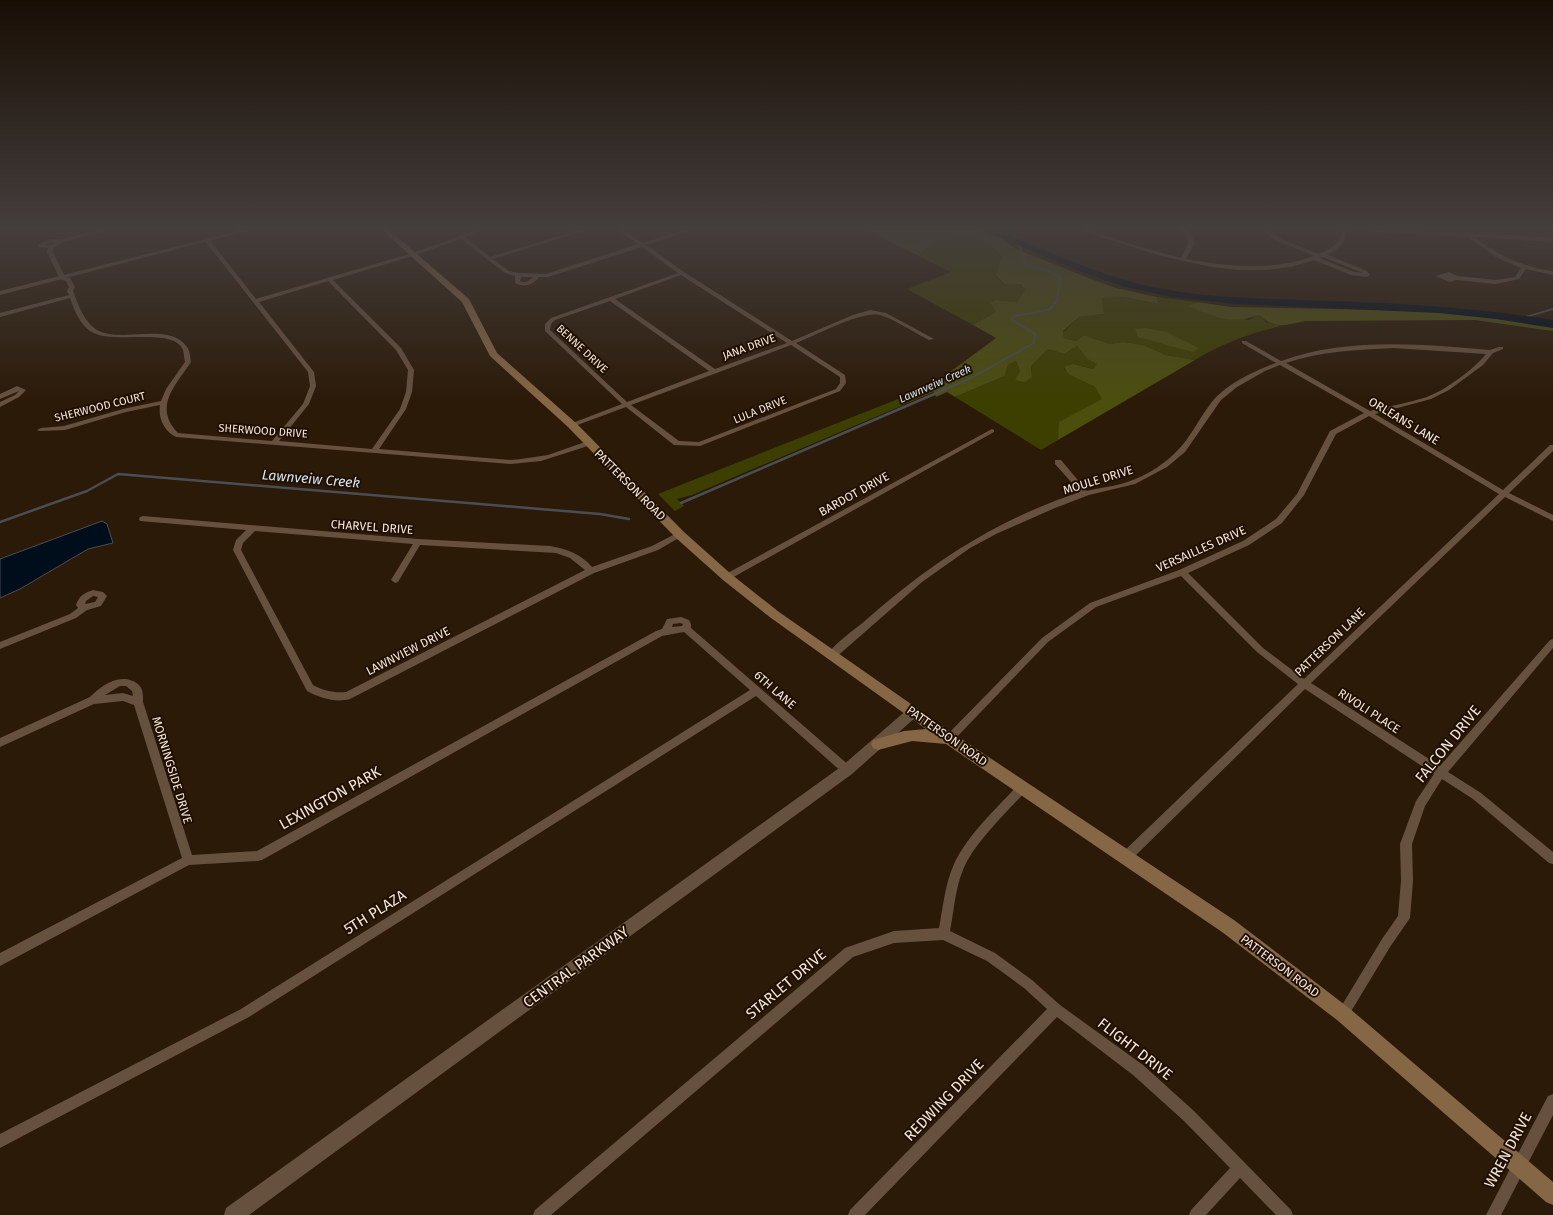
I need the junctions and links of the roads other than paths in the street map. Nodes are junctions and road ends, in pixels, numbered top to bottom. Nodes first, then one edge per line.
1 (26, 287) edge
2 (63, 287) edge
3 (244, 287) edge
4 (303, 287) edge
5 (337, 287) edge
6 (450, 287) edge
7 (645, 287) edge
8 (704, 287) edge
9 (0, 293) edge
10 (71, 294) junction
11 (611, 299) junction
12 (255, 301) junction
13 (0, 315) edge
14 (931, 339) dead end
15 (1244, 342) dead end
16 (792, 343) junction
17 (1501, 348) dead end
18 (1491, 352) junction
19 (1279, 362) junction
20 (714, 370) junction
21 (0, 397) edge
22 (162, 403) junction
23 (626, 404) junction
24 (0, 405) edge
25 (1369, 413) junction
26 (572, 425) junction
27 (41, 430) dead end
28 (992, 431) dead end
29 (274, 443) junction
30 (588, 443) junction
31 (1553, 447) edge
32 (374, 451) junction
33 (1058, 462) dead end
34 (1086, 494) junction
35 (1504, 494) junction
36 (1553, 518) edge
37 (143, 519) dead end
38 (252, 529) junction
39 (680, 535) junction
40 (418, 542) junction
41 (591, 571) junction
42 (1182, 572) junction
43 (727, 577) junction
44 (395, 580) dead end
45 (84, 608) dead end
46 (686, 629) joint
47 (1553, 642) edge
48 (0, 646) edge
49 (831, 656) junction
50 (1304, 684) junction
51 (756, 691) junction
52 (93, 700) junction
53 (138, 702) junction
54 (913, 712) junction
55 (950, 739) junction
56 (0, 743) edge
57 (878, 744) junction
58 (847, 770) junction
59 (1442, 772) junction
60 (1022, 788) junction
61 (1126, 857) junction
62 (1553, 859) edge
63 (188, 860) junction
64 (944, 934) junction
65 (0, 960) edge
66 (1056, 1008) junction
67 (1343, 1014) junction
68 (1553, 1101) edge
69 (0, 1141) edge
70 (1518, 1166) junction
71 (1239, 1169) junction
72 (1553, 1196) edge
73 (232, 1215) edge
74 (540, 1215) edge
75 (855, 1215) edge
76 (1196, 1215) edge
77 (1286, 1215) edge
78 (1493, 1215) edge

1 - 9 street
2 - 10 street
3 - 12 street
4 - 12 street
5 - 32 street
6 - 26 main road, PATTERSON ROAD
7 - 11 street, BENNE DRIVE
8 - 16 street
10 - 13 street
10 - 22 street
11 - 20 street
11 - 23 street, BENNE DRIVE
12 - 29 street
14 - 16 street, JANA DRIVE
15 - 19 street, ORLEANS LANE
16 - 20 street, JANA DRIVE
16 - 23 street, LULA DRIVE
17 - 18 street, VERSAILLES DRIVE
18 - 19 street, MOULE DRIVE
18 - 25 street, VERSAILLES DRIVE
19 - 25 street, ORLEANS LANE
19 - 34 street, MOULE DRIVE
20 - 23 street, JANA DRIVE
21 - 24 street
22 - 27 street, SHERWOOD COURT
22 - 29 street, SHERWOOD DRIVE
23 - 26 street, JANA DRIVE
25 - 35 street, ORLEANS LANE
25 - 42 street, VERSAILLES DRIVE
26 - 30 main road, PATTERSON ROAD
28 - 43 street, BARDOT DRIVE
29 - 32 street, SHERWOOD DRIVE
30 - 32 street, SHERWOOD DRIVE
30 - 39 main road, PATTERSON ROAD
31 - 35 street, PATTERSON LANE
33 - 34 street
34 - 49 street, MOULE DRIVE
35 - 36 street, ORLEANS LANE
35 - 50 street, PATTERSON LANE
37 - 38 street, CHARVEL DRIVE
38 - 40 street, CHARVEL DRIVE
38 - 41 street, LAWNVIEW DRIVE
39 - 41 street, LAWNVIEW DRIVE
39 - 43 main road, PATTERSON ROAD
40 - 41 street, CHARVEL DRIVE
40 - 44 street
42 - 50 street, RIVOLI PLACE
42 - 55 street, VERSAILLES DRIVE
43 - 49 main road, PATTERSON ROAD
45 - 48 street
46 - 51 street, 6TH LANE
46 - 63 street, LEXINGTON PARK
47 - 59 street, FALCON DRIVE
49 - 54 main road, PATTERSON ROAD
50 - 59 street, RIVOLI PLACE
50 - 61 street, PATTERSON LANE
51 - 58 street, 6TH LANE
51 - 69 street, 5TH PLAZA
52 - 53 street
52 - 53 street, MORNINGSIDE DRIVE
52 - 56 street
53 - 63 street, MORNINGSIDE DRIVE
54 - 55 main road, PATTERSON ROAD
54 - 57 street, CENTRAL PARKWAY
55 - 57 main road
55 - 60 main road, PATTERSON ROAD
57 - 58 street, CENTRAL PARKWAY
58 - 73 street, CENTRAL PARKWAY
59 - 62 street, RIVOLI PLACE
59 - 67 street, FALCON DRIVE
60 - 61 main road, PATTERSON ROAD
60 - 64 street
61 - 67 main road, PATTERSON ROAD
63 - 65 street, LEXINGTON PARK
64 - 66 street, FLIGHT DRIVE
64 - 74 street, STARLET DRIVE
66 - 71 street, FLIGHT DRIVE
66 - 75 street, REDWING DRIVE
67 - 70 main road, PATTERSON ROAD
68 - 70 street, WREN DRIVE
70 - 72 main road, PATTERSON ROAD
70 - 78 street, WREN DRIVE
71 - 76 street
71 - 77 street, FLIGHT DRIVE

